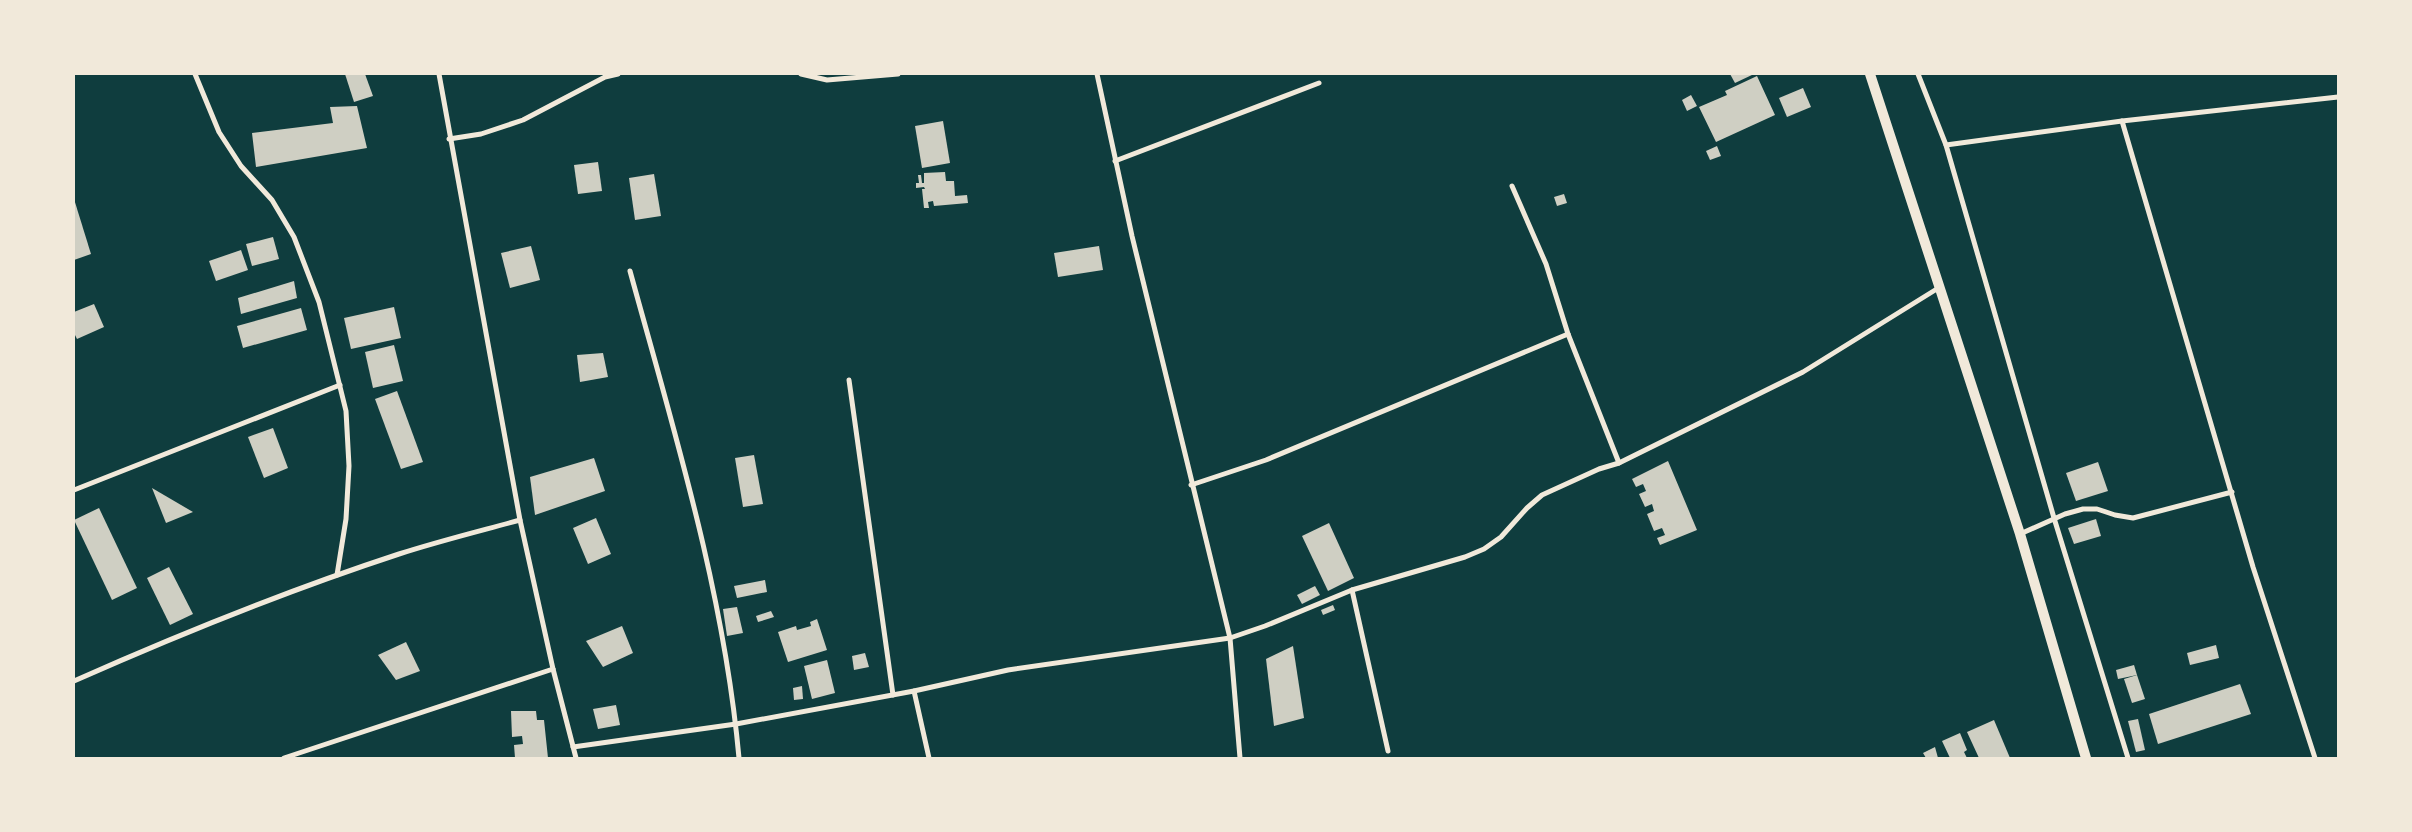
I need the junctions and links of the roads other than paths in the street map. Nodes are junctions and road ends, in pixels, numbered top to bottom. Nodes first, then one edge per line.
1 (195, 74) edge
2 (439, 74) edge
3 (618, 74) edge
4 (801, 74) edge
5 (898, 74) edge
6 (1097, 74) edge
7 (1870, 74) edge
8 (1918, 74) edge
9 (1319, 83) dead end
10 (2338, 97) edge
11 (2122, 121) junction
12 (449, 139) junction
13 (1946, 145) junction
14 (1115, 161) junction
15 (1512, 186) dead end
16 (630, 271) dead end
17 (1940, 286) junction
18 (1568, 334) junction
19 (849, 380) dead end
20 (340, 385) junction
21 (1619, 463) junction
22 (1192, 485) junction
23 (74, 490) edge
24 (2232, 492) junction
25 (2054, 518) junction
26 (520, 520) junction
27 (2020, 534) junction
28 (337, 575) junction
29 (1352, 590) junction
30 (1230, 638) junction
31 (552, 669) junction
32 (74, 681) edge
33 (914, 691) junction
34 (893, 695) junction
35 (736, 724) junction
36 (573, 746) junction
37 (1388, 751) dead end
38 (284, 758) edge
39 (576, 758) edge
40 (739, 758) edge
41 (928, 758) edge
42 (1240, 758) edge
43 (2086, 758) edge
44 (2128, 758) edge
45 (2315, 758) edge

1 - 20 street
2 - 12 street
3 - 12 street
4 - 5 street
6 - 14 street
7 - 17 main road
8 - 13 street
9 - 14 street
10 - 11 street
11 - 13 street
11 - 24 street
12 - 26 street
13 - 25 street
14 - 22 street
15 - 18 street
16 - 35 street
17 - 21 street
17 - 27 main road
18 - 21 street
18 - 22 street
19 - 34 street
20 - 23 street
20 - 28 street
21 - 29 street
22 - 30 street
24 - 25 street
24 - 45 street
25 - 27 street
25 - 44 street
26 - 28 street
26 - 31 street
27 - 43 main road
28 - 32 street
29 - 30 street
29 - 37 street
30 - 33 street
30 - 42 street
31 - 36 street
31 - 38 street
33 - 34 street
33 - 41 street
34 - 35 street
35 - 36 street
35 - 40 street
36 - 39 street

